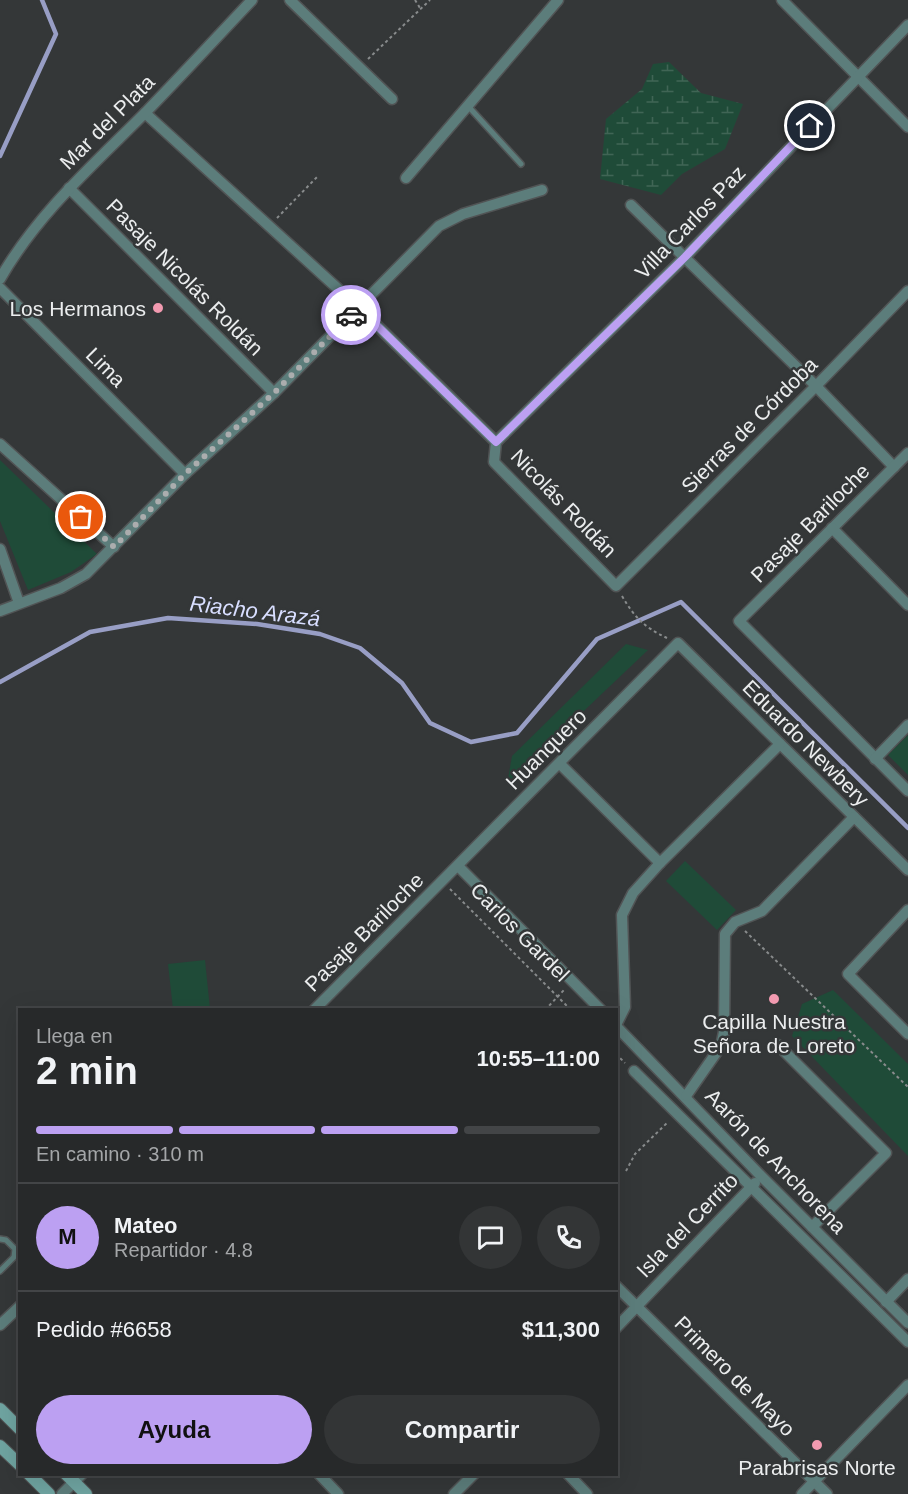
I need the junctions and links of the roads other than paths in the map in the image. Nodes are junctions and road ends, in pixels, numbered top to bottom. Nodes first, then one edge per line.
1 (252, 0) edge
2 (290, 0) edge
3 (558, 0) edge
4 (782, 0) edge
5 (908, 25) edge
6 (857, 77) junction
7 (392, 99) dead end
8 (468, 106) junction
9 (145, 113) junction
10 (908, 127) edge
11 (521, 164) dead end
12 (406, 178) dead end
13 (69, 188) junction
14 (542, 190) dead end
15 (631, 205) dead end
16 (685, 257) junction
17 (0, 279) edge
18 (0, 288) edge
19 (908, 291) edge
20 (358, 307) junction
21 (816, 386) junction
22 (274, 393) junction
23 (496, 442) junction
24 (0, 444) edge
25 (908, 453) edge
26 (894, 467) junction
27 (185, 474) junction
28 (832, 528) junction
29 (114, 547) junction
30 (0, 549) edge
31 (616, 586) joint
32 (19, 603) junction
33 (908, 605) edge
34 (0, 611) edge
35 (678, 643) joint
36 (908, 725) edge
37 (780, 744) junction
38 (875, 759) junction
39 (560, 764) junction
40 (908, 791) edge
41 (854, 817) junction
42 (660, 863) junction
43 (458, 866) junction
44 (908, 870) edge
45 (442, 882) joint
46 (908, 910) edge
47 (316, 1008) edge
48 (598, 1008) edge
49 (618, 1021) edge
50 (618, 1027) edge
51 (908, 1034) edge
52 (778, 1045) dead end
53 (634, 1071) dead end
54 (686, 1096) junction
55 (761, 1176) junction
56 (750, 1187) junction
57 (812, 1227) junction
58 (0, 1239) edge
59 (0, 1271) edge
60 (908, 1279) edge
61 (618, 1288) edge
62 (886, 1302) junction
63 (637, 1306) junction
64 (18, 1308) edge
65 (908, 1323) edge
66 (0, 1325) edge
67 (618, 1326) edge
68 (908, 1342) edge
69 (908, 1385) edge
70 (0, 1409) edge
71 (18, 1427) edge
72 (0, 1446) edge
73 (18, 1463) edge
74 (31, 1476) edge
75 (321, 1476) edge
76 (472, 1476) edge
77 (570, 1476) edge
78 (74, 1477) edge
79 (814, 1482) junction
80 (49, 1494) edge
81 (62, 1494) edge
82 (86, 1494) edge
83 (338, 1494) edge
84 (454, 1494) edge
85 (587, 1494) edge
86 (802, 1494) edge
87 (827, 1494) edge

1 - 9 street, Mar del Plata
2 - 7 street
3 - 8 street
4 - 6 street
5 - 6 street, Villa Carlos Paz
6 - 10 street
6 - 16 street, Villa Carlos Paz
8 - 11 lane
8 - 12 street
9 - 13 street, Mar del Plata
9 - 20 street, Nicolás Roldán
13 - 17 street, Mar del Plata
13 - 22 street, Pasaje Nicolás Roldán
14 - 20 street
15 - 16 street
16 - 21 street
16 - 23 street, Villa Carlos Paz
18 - 27 street, Lima
19 - 21 street, Sierras de Córdoba
20 - 22 street
20 - 23 street, Nicolás Roldán
21 - 26 street
21 - 31 street, Sierras de Córdoba
22 - 27 street
23 - 31 street, Nicolás Roldán
24 - 29 street
25 - 26 street, Pasaje Bariloche
26 - 28 street, Pasaje Bariloche
27 - 29 street
28 - 33 street
28 - 38 street, Pasaje Bariloche
29 - 32 street
30 - 32 street
32 - 34 street
35 - 37 street, Eduardo Newbery
35 - 39 street, Huanquero
36 - 38 street
37 - 41 street, Eduardo Newbery
37 - 42 street
38 - 40 street
39 - 42 street
39 - 43 street, Huanquero
41 - 44 street, Eduardo Newbery
41 - 54 street
42 - 49 street
43 - 45 street, Huanquero
43 - 48 street
45 - 47 street, Pasaje Bariloche
46 - 51 street
50 - 54 street, Aarón de Anchorena
52 - 57 street
53 - 56 street
54 - 55 street, Aarón de Anchorena
55 - 56 street, Isla del Cerrito
55 - 57 street, Aarón de Anchorena
56 - 63 street, Isla del Cerrito
56 - 68 street
57 - 62 street, Aarón de Anchorena
58 - 59 lane
60 - 62 street
61 - 63 street, Primero de Mayo
62 - 65 street, Aarón de Anchorena
63 - 67 street, Isla del Cerrito
63 - 79 street, Primero de Mayo
64 - 66 street
69 - 79 street
70 - 71 main road
72 - 73 main road
74 - 80 main road
75 - 83 street
76 - 84 street
77 - 85 street
78 - 81 street
78 - 82 main road
79 - 86 street
79 - 87 street, Primero de Mayo

